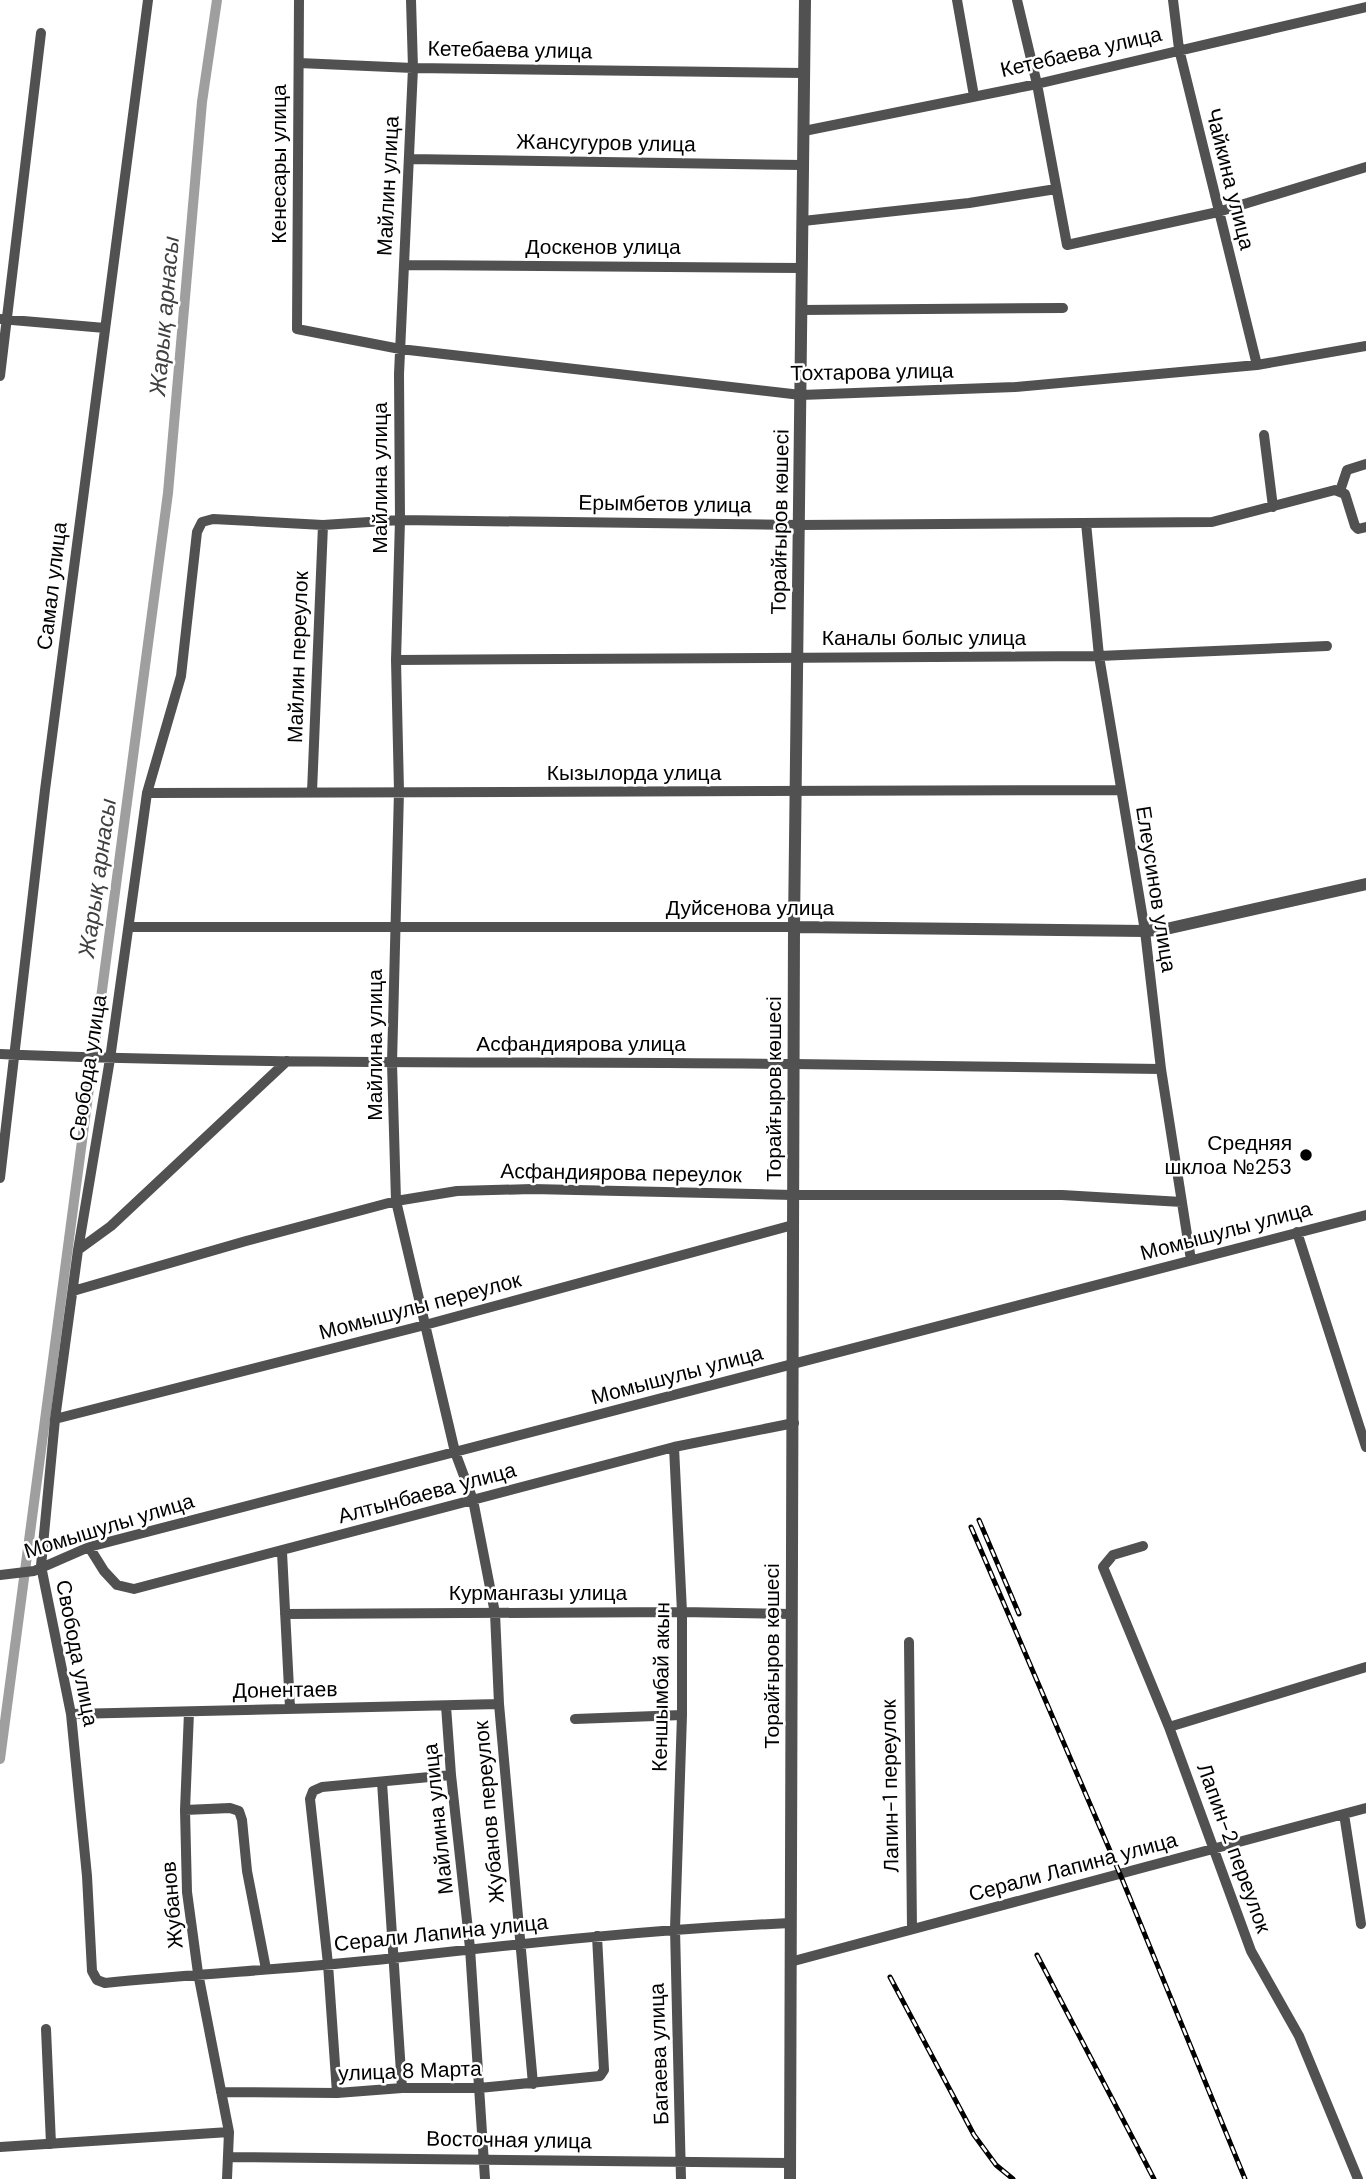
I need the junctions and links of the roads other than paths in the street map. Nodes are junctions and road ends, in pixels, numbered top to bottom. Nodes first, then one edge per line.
1 (148, 0) edge
2 (299, 0) edge
3 (411, 0) edge
4 (806, 0) edge
5 (957, 0) edge
6 (1017, 0) edge
7 (1173, 0) edge
8 (1366, 8) edge
9 (41, 33) dead end
10 (1179, 49) junction
11 (299, 62) junction
12 (413, 68) junction
13 (804, 73) junction
14 (1037, 83) junction
15 (974, 96) junction
16 (804, 131) junction
17 (409, 159) junction
18 (803, 165) junction
19 (1366, 167) edge
20 (1056, 189) junction
21 (1218, 212) junction
22 (803, 221) junction
23 (404, 265) junction
24 (802, 268) junction
25 (1063, 308) dead end
26 (802, 310) junction
27 (4, 320) edge
28 (105, 328) junction
29 (297, 329) joint
30 (1366, 346) edge
31 (400, 349) junction
32 (1257, 365) junction
33 (399, 374) joint
34 (0, 376) edge
35 (800, 395) junction
36 (1264, 435) dead end
37 (1366, 464) edge
38 (1340, 491) junction
39 (1273, 507) junction
40 (400, 520) junction
41 (202, 522) joint
42 (1086, 523) junction
43 (323, 525) junction
44 (799, 525) junction
45 (1362, 528) edge
46 (1328, 646) dead end
47 (1100, 656) junction
48 (797, 658) junction
49 (396, 660) junction
50 (1120, 790) junction
51 (400, 791) junction
52 (312, 792) junction
53 (147, 793) junction
54 (796, 793) junction
55 (1366, 884) edge
56 (395, 927) junction
57 (794, 927) junction
58 (129, 928) junction
59 (1145, 931) junction
60 (0, 1055) edge
61 (16, 1055) junction
62 (110, 1059) junction
63 (287, 1062) junction
64 (392, 1063) junction
65 (794, 1064) junction
66 (1161, 1069) junction
67 (0, 1178) edge
68 (793, 1195) junction
69 (396, 1201) junction
70 (1182, 1202) junction
71 (1366, 1215) edge
72 (793, 1225) junction
73 (1297, 1232) junction
74 (78, 1250) junction
75 (1191, 1260) junction
76 (73, 1292) junction
77 (425, 1325) junction
78 (792, 1365) junction
79 (55, 1419) junction
80 (794, 1423) junction
81 (674, 1447) junction
82 (1366, 1447) edge
83 (456, 1452) junction
84 (473, 1500) junction
85 (1143, 1546) dead end
86 (89, 1547) junction
87 (282, 1552) junction
88 (37, 1569) junction
89 (0, 1575) edge
90 (682, 1612) junction
91 (495, 1613) junction
92 (285, 1614) junction
93 (792, 1614) junction
94 (909, 1642) dead end
95 (1366, 1667) edge
96 (499, 1704) junction
97 (446, 1706) junction
98 (290, 1709) junction
99 (189, 1712) junction
100 (71, 1714) junction
101 (682, 1715) junction
102 (575, 1718) dead end
103 (1169, 1727) junction
104 (452, 1775) junction
105 (382, 1782) junction
106 (1366, 1808) edge
107 (185, 1810) junction
108 (1344, 1814) junction
109 (1214, 1849) junction
110 (790, 1923) junction
111 (1361, 1924) dead end
112 (675, 1929) junction
113 (912, 1929) junction
114 (597, 1936) junction
115 (520, 1944) junction
116 (470, 1948) junction
117 (393, 1958) junction
118 (790, 1962) junction
119 (328, 1964) junction
120 (265, 1969) junction
121 (198, 1973) junction
122 (97, 1980) joint
123 (46, 2029) dead end
124 (533, 2084) junction
125 (402, 2088) junction
126 (479, 2088) junction
127 (221, 2092) junction
128 (337, 2093) junction
129 (229, 2132) junction
130 (51, 2144) junction
131 (0, 2147) edge
132 (229, 2157) junction
133 (483, 2159) junction
134 (681, 2162) junction
135 (790, 2163) junction
136 (227, 2179) edge
137 (485, 2179) edge
138 (681, 2179) edge
139 (790, 2179) edge
140 (1358, 2179) edge

1 - 28 street, Самал улица
2 - 11 street, Кенесары улица
3 - 12 street, Майлин улица
4 - 13 street, Торайғыров көшесі
5 - 15 street
6 - 14 street
7 - 10 street, Чайкина улица
8 - 10 street, Кетебаева улица
9 - 27 street
10 - 14 street, Кетебаева улица
10 - 21 street, Чайкина улица
11 - 12 street, Кетебаева улица
11 - 29 street, Кенесары улица
12 - 13 street, Кетебаева улица
12 - 17 street, Майлин улица
13 - 16 street, Торайғыров көшесі
14 - 15 street, Кетебаева улица
14 - 20 street
15 - 16 street, Кетебаева улица
16 - 18 street, Торайғыров көшесі
17 - 18 street, Жансугуров улица
17 - 23 street, Майлин улица
18 - 22 street, Торайғыров көшесі
19 - 21 street
20 - 21 street
20 - 22 street
21 - 32 street, Чайкина улица
22 - 24 street, Торайғыров көшесі
23 - 24 street, Доскенов улица
23 - 31 street, Майлин улица
24 - 26 street, Торайғыров көшесі
25 - 26 street
26 - 35 street, Торайғыров көшесі
27 - 28 street
27 - 34 street
28 - 61 street, Самал улица
29 - 31 street, Тохтарова улица
30 - 32 street, Тохтарова улица
31 - 33 street, Майлин улица
31 - 35 street, Тохтарова улица
32 - 35 street, Тохтарова улица
33 - 40 street, Майлина улица
35 - 44 street, Торайғыров көшесі
36 - 39 street
37 - 38 street
38 - 39 street, Ерымбетов улица
38 - 45 street
39 - 42 street, Ерымбетов улица
40 - 43 street, Ерымбетов улица
40 - 44 street, Ерымбетов улица
40 - 49 street, Майлина улица
41 - 43 street, Ерымбетов улица
41 - 53 street, Свобода улица
42 - 44 street, Ерымбетов улица
42 - 47 street, Елеусинов улица
43 - 52 street, Майлин переулок
44 - 48 street, Торайғыров көшесі
46 - 47 street, Каналы болыс улица
47 - 48 street, Каналы болыс улица
47 - 50 street, Елеусинов улица
48 - 49 street, Каналы болыс улица
48 - 54 street, Торайғыров көшесі
49 - 51 street, Майлина улица
50 - 54 street, Кызылорда улица
50 - 59 street, Елеусинов улица
51 - 52 street, Кызылорда улица
51 - 54 street, Кызылорда улица
51 - 56 street, Майлина улица
52 - 53 street, Кызылорда улица
53 - 58 street, Свобода улица
54 - 57 street, Торайғыров көшесі
55 - 59 street, Дуйсенова улица
56 - 57 street, Дуйсенова улица
56 - 58 street, Дуйсенова улица
56 - 64 street, Майлина улица
57 - 59 street, Дуйсенова улица
57 - 65 street, Торайғыров көшесі
58 - 62 street, Свобода улица
59 - 66 street, Елеусинов улица
60 - 61 street, Асфандиярова улица
61 - 62 street, Асфандиярова улица
61 - 67 street, Самал улица
62 - 63 street, Асфандиярова улица
62 - 74 street, Свобода улица
63 - 64 street, Асфандиярова улица
63 - 74 street
64 - 65 street, Асфандиярова улица
64 - 69 street, Майлина улица
65 - 66 street, Асфандиярова улица
65 - 68 street, Торайғыров көшесі
66 - 70 street, Елеусинов улица
68 - 69 street, Асфандиярова переулок
68 - 70 street, Асфандиярова переулок
68 - 72 street, Торайғыров көшесі
69 - 76 street, Асфандиярова переулок
69 - 77 street, Майлина улица
70 - 75 street, Елеусинов улица
71 - 73 street, Момышулы улица
72 - 77 street, Момышулы переулок
72 - 78 street, Торайғыров көшесі
73 - 75 street, Момышулы улица
73 - 82 street
74 - 76 street, Свобода улица
75 - 78 street, Момышулы улица
76 - 79 street, Свобода улица
77 - 79 street, Момышулы переулок
77 - 83 street, Майлина улица
78 - 80 street, Торайғыров көшесі
78 - 83 street, Момышулы улица
79 - 88 street, Свобода улица
80 - 81 street, Алтынбаева улица
80 - 93 street, Торайғыров көшесі
81 - 84 street, Алтынбаева улица
81 - 90 street, Кеншымбай акын
83 - 84 street, Майлина улица
83 - 86 street, Момышулы улица
84 - 87 street, Алтынбаева улица
84 - 91 street, Майлина улица
85 - 103 street, Лапин-2 переулок
86 - 87 street, Алтынбаева улица
86 - 88 street, Момышулы улица
87 - 92 street
88 - 89 street, Момышулы улица
88 - 100 street, Свобода улица
90 - 91 street, Курмангазы улица
90 - 93 street, Курмангазы улица
90 - 101 street, Кеншымбай акын
91 - 92 street, Курмангазы улица
91 - 96 street, Майлина улица
92 - 98 street
93 - 110 street, Торайғыров көшесі
94 - 113 street, Лапин-1 переулок
95 - 103 street
96 - 97 street, Донентаев
96 - 115 street, Жубанов переулок
97 - 98 street, Донентаев
97 - 104 street, Майлина улица
98 - 99 street, Донентаев
99 - 100 street, Донентаев
99 - 107 street, Жубанов
100 - 122 street, Свобода улица
101 - 102 street
101 - 112 street, Кеншымбай акын
103 - 109 street, Лапин-2 переулок
104 - 105 street
104 - 116 street, Майлина улица
105 - 117 street
105 - 119 street
106 - 108 street, Серали Лапина улица
107 - 120 street
107 - 121 street, Жубанов
108 - 109 street, Серали Лапина улица
108 - 111 street
109 - 113 street, Серали Лапина улица
109 - 140 street, Лапин-2 переулок
110 - 112 street, Серали Лапина улица
110 - 118 street, Торайғыров көшесі
112 - 114 street, Серали Лапина улица
112 - 134 street, Багаева улица
113 - 118 street, Серали Лапина улица
114 - 115 street, Серали Лапина улица
114 - 124 street, улица 8 Марта
115 - 116 street, Серали Лапина улица
115 - 124 street, Жубанов переулок
116 - 117 street, Серали Лапина улица
116 - 126 street, Майлина улица
117 - 119 street, Серали Лапина улица
117 - 125 street
118 - 135 street, Торайғыров көшесі
119 - 120 street, Серали Лапина улица
119 - 128 street
120 - 121 street, Серали Лапина улица
121 - 122 street, Серали Лапина улица
121 - 127 street, Жубанов
123 - 130 street
124 - 126 street, улица 8 Марта
125 - 126 street, улица 8 Марта
125 - 128 street, улица 8 Марта
126 - 133 street, Майлина улица
127 - 128 street, улица 8 Марта
127 - 129 street, Жубанов
129 - 130 street
129 - 132 street, Жубанов
130 - 131 street
132 - 133 street, Восточная улица
132 - 136 street, Жубанов
133 - 134 street, Восточная улица
133 - 137 street, Майлина улица
134 - 135 street, Восточная улица
134 - 138 street, Багаева улица
135 - 139 street, Торайғыров көшесі

